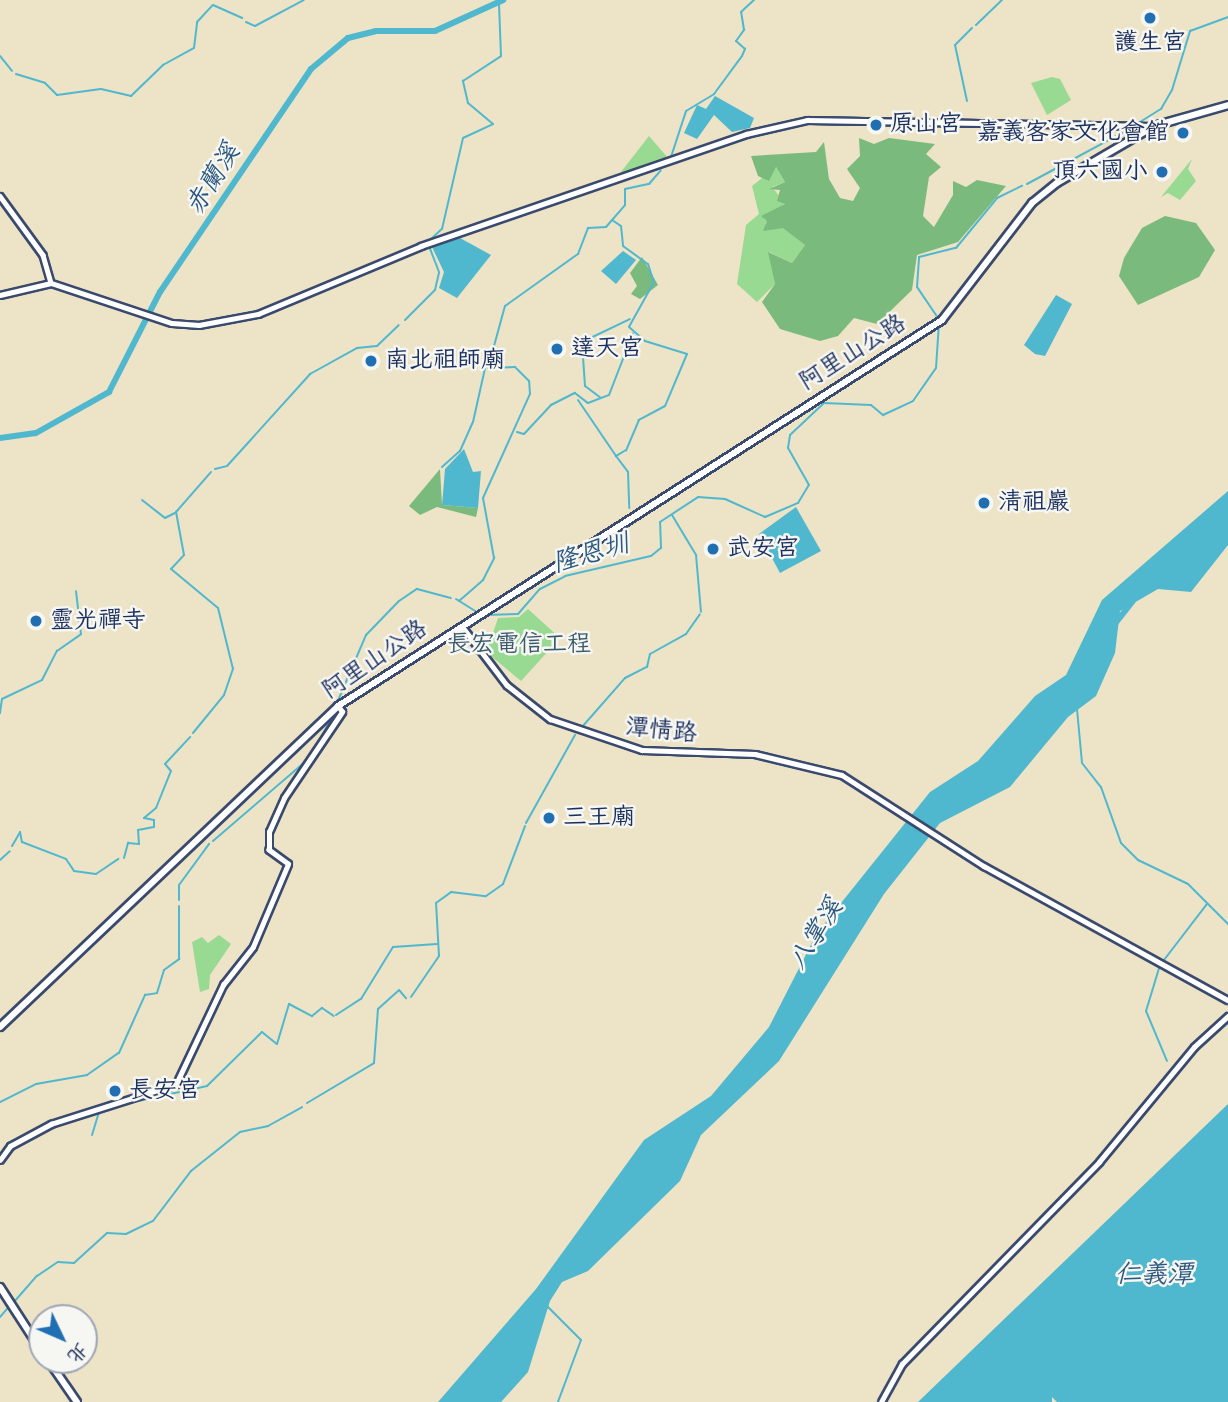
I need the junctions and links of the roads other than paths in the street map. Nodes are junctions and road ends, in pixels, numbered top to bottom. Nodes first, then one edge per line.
1 (1228, 105) edge
2 (1154, 126) junction
3 (0, 196) edge
4 (51, 283) junction
5 (0, 295) edge
6 (461, 625) junction
7 (338, 706) junction
8 (1228, 1000) edge
9 (1228, 1016) edge
10 (0, 1027) edge
11 (0, 1160) edge
12 (0, 1287) edge
13 (0, 1294) edge
14 (28, 1330) edge
15 (28, 1335) edge
16 (55, 1374) edge
17 (75, 1402) edge
18 (881, 1402) edge

1 - 2 main road, 阿里山公路
2 - 4 street
2 - 6 main road, 阿里山公路
3 - 4 street
4 - 5 street
6 - 7 main road, 阿里山公路
6 - 8 street, 潭情路
7 - 10 main road, 阿里山公路
7 - 11 street
9 - 18 street
12 - 14 main road
13 - 15 main road
16 - 17 main road

